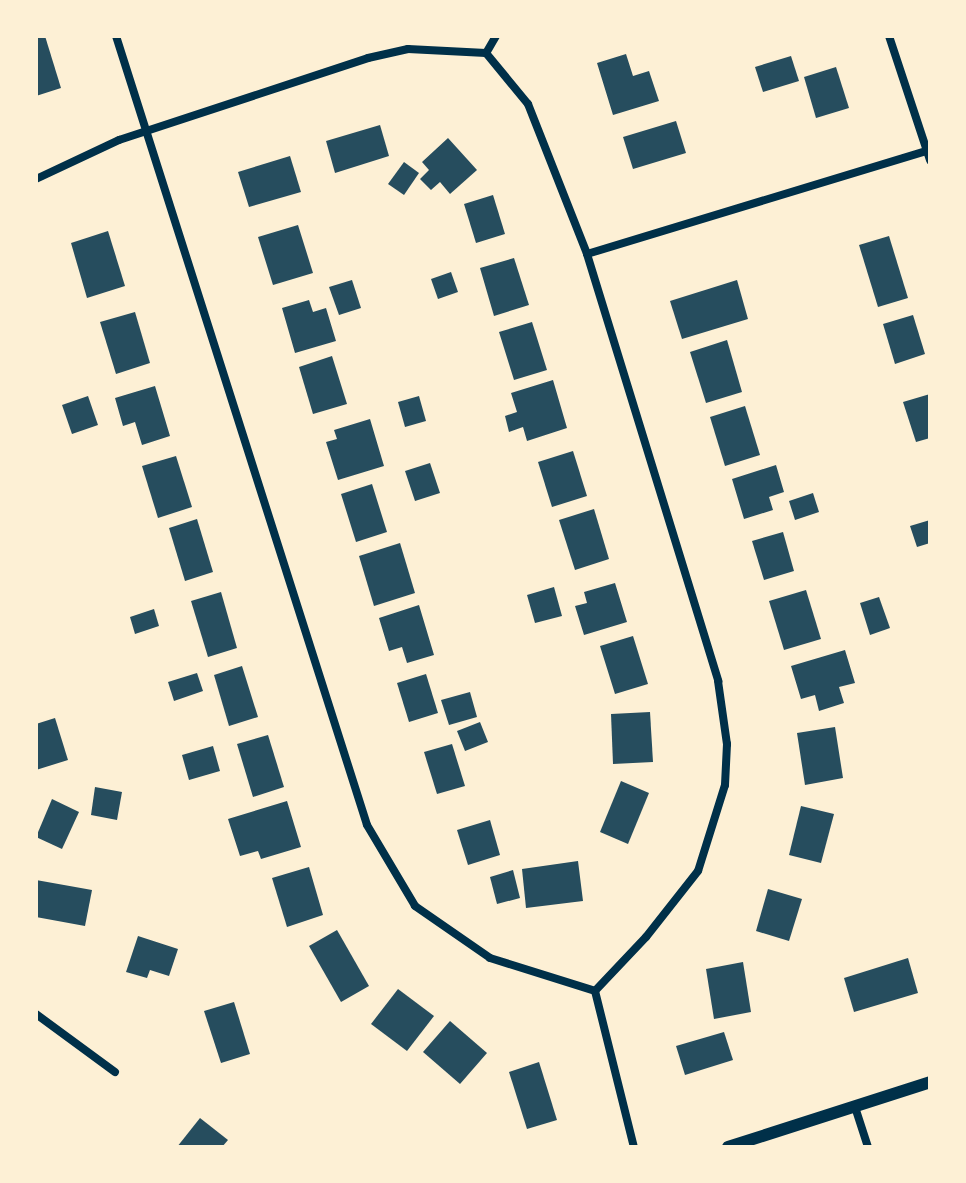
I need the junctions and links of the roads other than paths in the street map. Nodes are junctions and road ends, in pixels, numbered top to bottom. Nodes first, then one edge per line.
1 (116, 36) edge
2 (496, 36) edge
3 (889, 36) edge
4 (486, 53) junction
5 (147, 132) junction
6 (927, 151) junction
7 (930, 160) edge
8 (36, 179) edge
9 (587, 254) junction
10 (595, 991) junction
11 (36, 1014) edge
12 (115, 1072) dead end
13 (930, 1082) edge
14 (855, 1107) junction
15 (634, 1147) edge
16 (728, 1147) edge
17 (868, 1147) edge

1 - 5 street
2 - 4 street
3 - 6 street
4 - 5 street
4 - 9 street
5 - 8 street
5 - 10 street
6 - 7 street
6 - 9 street
9 - 10 street
10 - 15 street
11 - 12 street
13 - 14 street
14 - 16 street
14 - 17 street

